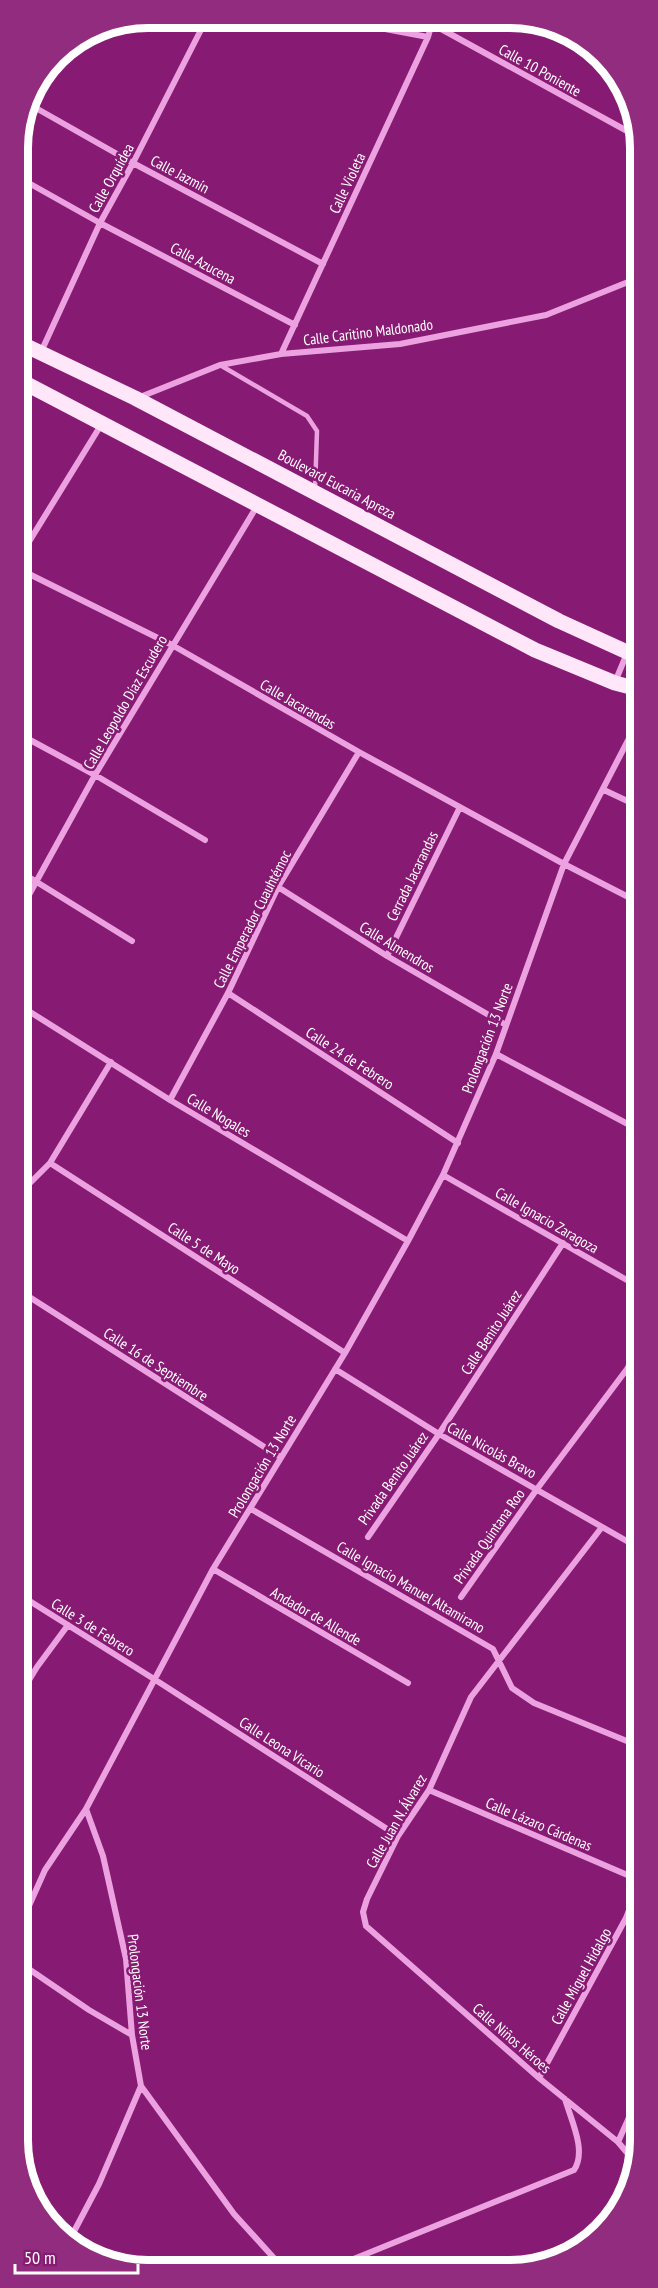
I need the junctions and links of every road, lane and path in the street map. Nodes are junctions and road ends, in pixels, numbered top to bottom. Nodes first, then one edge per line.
1 (382, 28) edge
2 (430, 28) edge
3 (443, 28) edge
4 (201, 29) edge
5 (428, 37) junction
6 (36, 108) edge
7 (628, 131) edge
8 (133, 163) junction
9 (29, 183) edge
10 (100, 223) junction
11 (323, 264) junction
12 (630, 281) edge
13 (295, 325) junction
14 (29, 347) edge
15 (41, 352) junction
16 (281, 354) junction
17 (220, 365) junction
18 (29, 386) edge
19 (135, 398) junction
20 (102, 424) junction
21 (315, 493) junction
22 (257, 506) junction
23 (29, 542) edge
24 (29, 574) edge
25 (172, 645) junction
26 (630, 654) edge
27 (630, 660) edge
28 (615, 683) junction
29 (630, 687) edge
30 (630, 738) edge
31 (29, 739) edge
32 (359, 752) junction
33 (95, 775) junction
34 (604, 790) junction
35 (630, 802) edge
36 (460, 807) junction
37 (205, 840) dead end
38 (564, 864) junction
39 (29, 876) edge
40 (37, 881) junction
41 (278, 887) junction
42 (29, 896) edge
43 (630, 898) edge
44 (132, 941) dead end
45 (387, 956) junction
46 (228, 993) junction
47 (29, 1011) edge
48 (506, 1025) junction
49 (495, 1054) junction
50 (111, 1062) junction
51 (170, 1100) junction
52 (630, 1125) edge
53 (458, 1143) junction
54 (50, 1163) junction
55 (443, 1175) junction
56 (28, 1185) edge
57 (408, 1241) junction
58 (563, 1243) junction
59 (629, 1281) edge
60 (28, 1296) edge
61 (345, 1353) junction
62 (629, 1365) edge
63 (336, 1369) junction
64 (439, 1434) junction
65 (280, 1457) junction
66 (537, 1489) junction
67 (251, 1509) junction
68 (602, 1527) junction
69 (368, 1537) dead end
70 (629, 1542) edge
71 (213, 1569) junction
72 (461, 1597) dead end
73 (28, 1600) edge
74 (68, 1625) junction
75 (500, 1661) junction
76 (154, 1678) junction
77 (28, 1681) edge
78 (408, 1683) dead end
79 (629, 1742) edge
80 (429, 1790) junction
81 (86, 1809) junction
82 (398, 1836) junction
83 (629, 1878) edge
84 (28, 1908) edge
85 (629, 1909) edge
86 (626, 1918) junction
87 (629, 1919) edge
88 (374, 1933) joint
89 (28, 1969) edge
90 (132, 2035) junction
91 (539, 2078) junction
92 (141, 2086) junction
93 (564, 2099) junction
94 (629, 2117) edge
95 (618, 2142) junction
96 (628, 2154) edge
97 (73, 2233) edge
98 (276, 2260) edge
99 (353, 2260) edge

1 - 5 street
2 - 5 street, Calle Violeta
3 - 7 street, Calle 10 Poniente
4 - 8 street, Calle Orquídea
5 - 11 street, Calle Violeta
6 - 8 street, Calle Jazmín
8 - 10 street, Calle Orquídea
8 - 11 street, Calle Jazmín
9 - 10 street, Calle Azucena
10 - 13 street, Calle Azucena
10 - 15 street, Calle Orquídea
11 - 13 street, Calle Violeta
12 - 16 street, Calle Caritino Maldonado
13 - 16 street, Calle Violeta
14 - 15 main road, Boulevard Eucaria Apreza
15 - 19 main road, Boulevard Eucaria Apreza
16 - 17 street, Calle Caritino Maldonado
17 - 19 street, Calle Caritino Maldonado
17 - 21 lane
18 - 20 main road
19 - 21 main road, Boulevard Eucaria Apreza
20 - 22 main road
20 - 23 street
21 - 26 main road, Boulevard Eucaria Apreza
22 - 25 street, Calle Leopoldo Díaz Escudero
22 - 28 main road
24 - 25 street, Calle Jacarandas
25 - 32 street, Calle Jacarandas
25 - 33 street, Calle Leopoldo Díaz Escudero
27 - 28 street
28 - 29 main road
30 - 34 street, Prolongación 13 Norte
31 - 33 street
32 - 36 street, Calle Jacarandas
32 - 41 street, Calle Emperador Cuauhtémoc
33 - 37 street
33 - 40 street, Calle Leopoldo Díaz Escudero
34 - 35 street
34 - 38 street, Prolongación 13 Norte
36 - 38 street, Calle Jacarandas
36 - 45 street, Cerrada Jacarandas
38 - 43 street
38 - 48 street, Prolongación 13 Norte
39 - 40 street
40 - 42 street, Calle Leopoldo Díaz Escudero
40 - 44 street
41 - 45 street, Calle Almendros
41 - 46 street, Calle Emperador Cuauhtémoc
45 - 48 street, Calle Almendros
46 - 51 street, Calle Emperador Cuauhtémoc
46 - 53 street, Calle 24 de Febrero
47 - 50 street, Calle Nogales
48 - 49 street, Prolongación 13 Norte
49 - 52 street
49 - 53 street, Prolongación 13 Norte
50 - 51 street, Calle Nogales
50 - 54 street
51 - 57 street, Calle Nogales
53 - 55 street, Prolongación 13 Norte
54 - 56 street
54 - 61 street, Calle 5 de Mayo
55 - 57 street, Prolongación 13 Norte
55 - 58 street, Calle Ignacio Zaragoza
57 - 61 street, Prolongación 13 Norte
58 - 59 street, Calle Ignacio Zaragoza
58 - 64 street, Calle Benito Juárez
60 - 65 street, Calle 16 de Septiembre
61 - 63 street, Prolongación 13 Norte
62 - 66 street, Privada Quintana Roo
63 - 64 street, Calle Nicolás Bravo
63 - 65 street, Prolongación 13 Norte
64 - 66 street, Calle Nicolás Bravo
64 - 69 street, Privada Benito Juárez
65 - 67 street, Prolongación 13 Norte
66 - 68 street, Calle Nicolás Bravo
66 - 72 street, Privada Quintana Roo
67 - 71 street, Prolongación 13 Norte
67 - 75 street, Calle Ignacio Manuel Altamirano
68 - 70 street, Calle Nicolás Bravo
68 - 75 street, Calle Juan N. Álvarez
71 - 76 street, Prolongación 13 Norte
71 - 78 street, Andador de Allende
73 - 74 street, Calle 3 de Febrero
74 - 76 street, Calle 3 de Febrero
74 - 77 street
75 - 79 street, Calle Ignacio Manuel Altamirano
75 - 80 street, Calle Juan N. Álvarez
76 - 81 street, Prolongación 13 Norte
76 - 82 street, Calle Leona Vicario
80 - 82 street, Calle Juan N. Álvarez
80 - 83 street, Calle Lázaro Cárdenas
81 - 84 street
81 - 90 street, Prolongación 13 Norte
82 - 88 street, Calle Juan N. Álvarez
85 - 86 street, Calle Miguel Hidalgo
86 - 87 street
86 - 91 street, Calle Miguel Hidalgo
88 - 91 street, Calle Niños Héroes
89 - 90 street
90 - 92 street, Prolongación 13 Norte
91 - 93 street, Calle Niños Héroes
92 - 97 street
92 - 98 street
93 - 95 street, Calle Niños Héroes
93 - 99 street
94 - 95 street
95 - 96 street, Calle Niños Héroes

